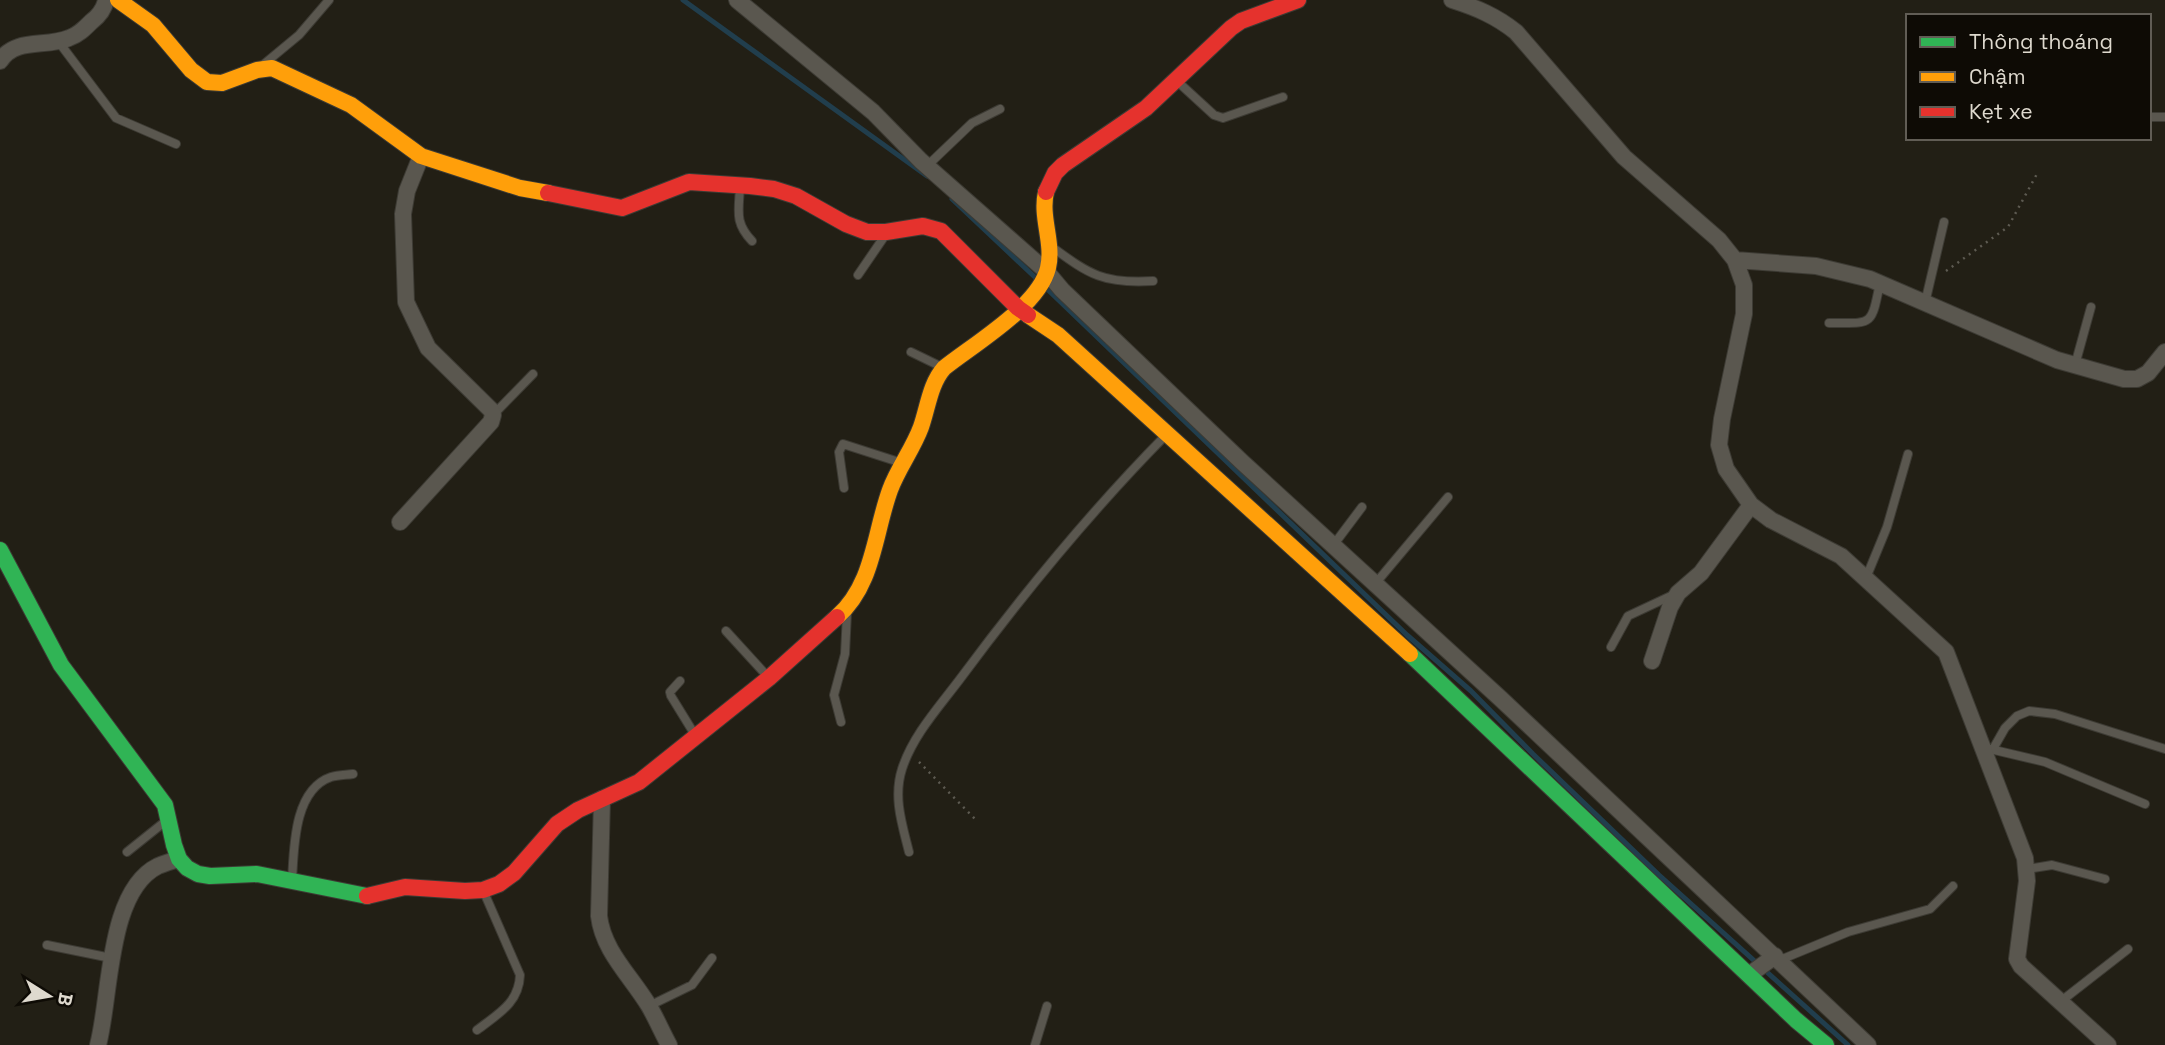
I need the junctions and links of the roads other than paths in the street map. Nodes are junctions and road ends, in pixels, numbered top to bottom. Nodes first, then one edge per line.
1 (106, 0) edge
2 (118, 0) edge
3 (329, 0) edge
4 (737, 0) edge
5 (1298, 0) edge
6 (1452, 0) edge
7 (58, 41) junction
8 (0, 61) edge
9 (257, 69) junction
10 (1176, 80) junction
11 (1283, 97) dead end
12 (1000, 109) dead end
13 (176, 144) dead end
14 (421, 156) junction
15 (920, 160) junction
16 (740, 186) junction
17 (1944, 222) dead end
18 (887, 232) junction
19 (752, 240) dead end
20 (1049, 245) junction
21 (1735, 260) junction
22 (858, 275) dead end
23 (1045, 276) junction
24 (1153, 281) dead end
25 (1880, 282) junction
26 (1925, 303) junction
27 (1022, 305) junction
28 (2091, 307) dead end
29 (1829, 323) dead end
30 (911, 352) dead end
31 (2165, 352) edge
32 (2075, 365) junction
33 (944, 368) junction
34 (533, 374) dead end
35 (493, 415) junction
36 (1166, 435) junction
37 (1908, 454) dead end
38 (902, 463) junction
39 (844, 488) dead end
40 (1448, 497) dead end
41 (1751, 505) junction
42 (1362, 507) dead end
43 (400, 522) dead end
44 (1332, 547) junction
45 (0, 550) edge
46 (1866, 578) junction
47 (1375, 584) junction
48 (1678, 593) junction
49 (848, 607) junction
50 (726, 631) dead end
51 (1611, 647) dead end
52 (1652, 661) dead end
53 (769, 678) junction
54 (680, 681) dead end
55 (841, 722) dead end
56 (695, 734) junction
57 (1988, 749) junction
58 (2165, 749) edge
59 (353, 774) dead end
60 (602, 799) junction
61 (2145, 804) dead end
62 (169, 818) junction
63 (127, 852) dead end
64 (909, 852) dead end
65 (179, 859) junction
66 (2027, 869) junction
67 (2105, 879) dead end
68 (292, 881) junction
69 (1953, 886) dead end
70 (483, 890) junction
71 (47, 945) dead end
72 (2128, 949) dead end
73 (111, 958) junction
74 (712, 958) dead end
75 (1778, 958) junction
76 (1749, 975) junction
77 (2060, 1002) junction
78 (649, 1006) junction
79 (1047, 1006) dead end
80 (478, 1030) dead end
81 (98, 1045) edge
82 (669, 1045) edge
83 (1035, 1045) edge
84 (1826, 1045) edge
85 (1868, 1045) edge
86 (2108, 1045) edge

1 - 7 street
2 - 9 street
3 - 9 lane
4 - 15 street
5 - 10 street
6 - 21 street
7 - 8 street
7 - 13 lane
9 - 14 street
10 - 11 lane
10 - 20 street
12 - 15 lane
14 - 16 street
14 - 35 street
15 - 23 street
16 - 18 street
16 - 19 lane
17 - 26 lane
18 - 22 lane
18 - 27 street
20 - 23 street
20 - 24 lane
21 - 25 street
21 - 41 street
23 - 27 street
23 - 44 street
25 - 26 street
25 - 29 lane
26 - 32 street
27 - 33 street
27 - 36 street
28 - 32 lane
30 - 33 lane
31 - 32 street
33 - 38 street
34 - 35 lane
35 - 43 street
36 - 64 lane
36 - 76 street
37 - 46 lane
38 - 39 lane
38 - 49 street
40 - 47 lane
41 - 46 street
41 - 48 street
42 - 44 lane
44 - 47 street
45 - 62 street
46 - 57 street
47 - 75 street
48 - 51 lane
48 - 52 street
49 - 53 street
49 - 55 lane
50 - 53 lane
53 - 56 street
54 - 56 lane
56 - 60 street
57 - 58 lane
57 - 61 lane
57 - 66 street
59 - 68 lane
60 - 70 street
60 - 78 street
62 - 63 lane
62 - 65 street
65 - 68 street
65 - 73 street
66 - 67 lane
66 - 77 street
68 - 70 street
69 - 75 lane
70 - 80 lane
71 - 73 lane
72 - 77 lane
73 - 81 street
74 - 78 lane
75 - 76 street
75 - 85 street
76 - 84 street
77 - 86 street
78 - 82 street
79 - 83 lane

